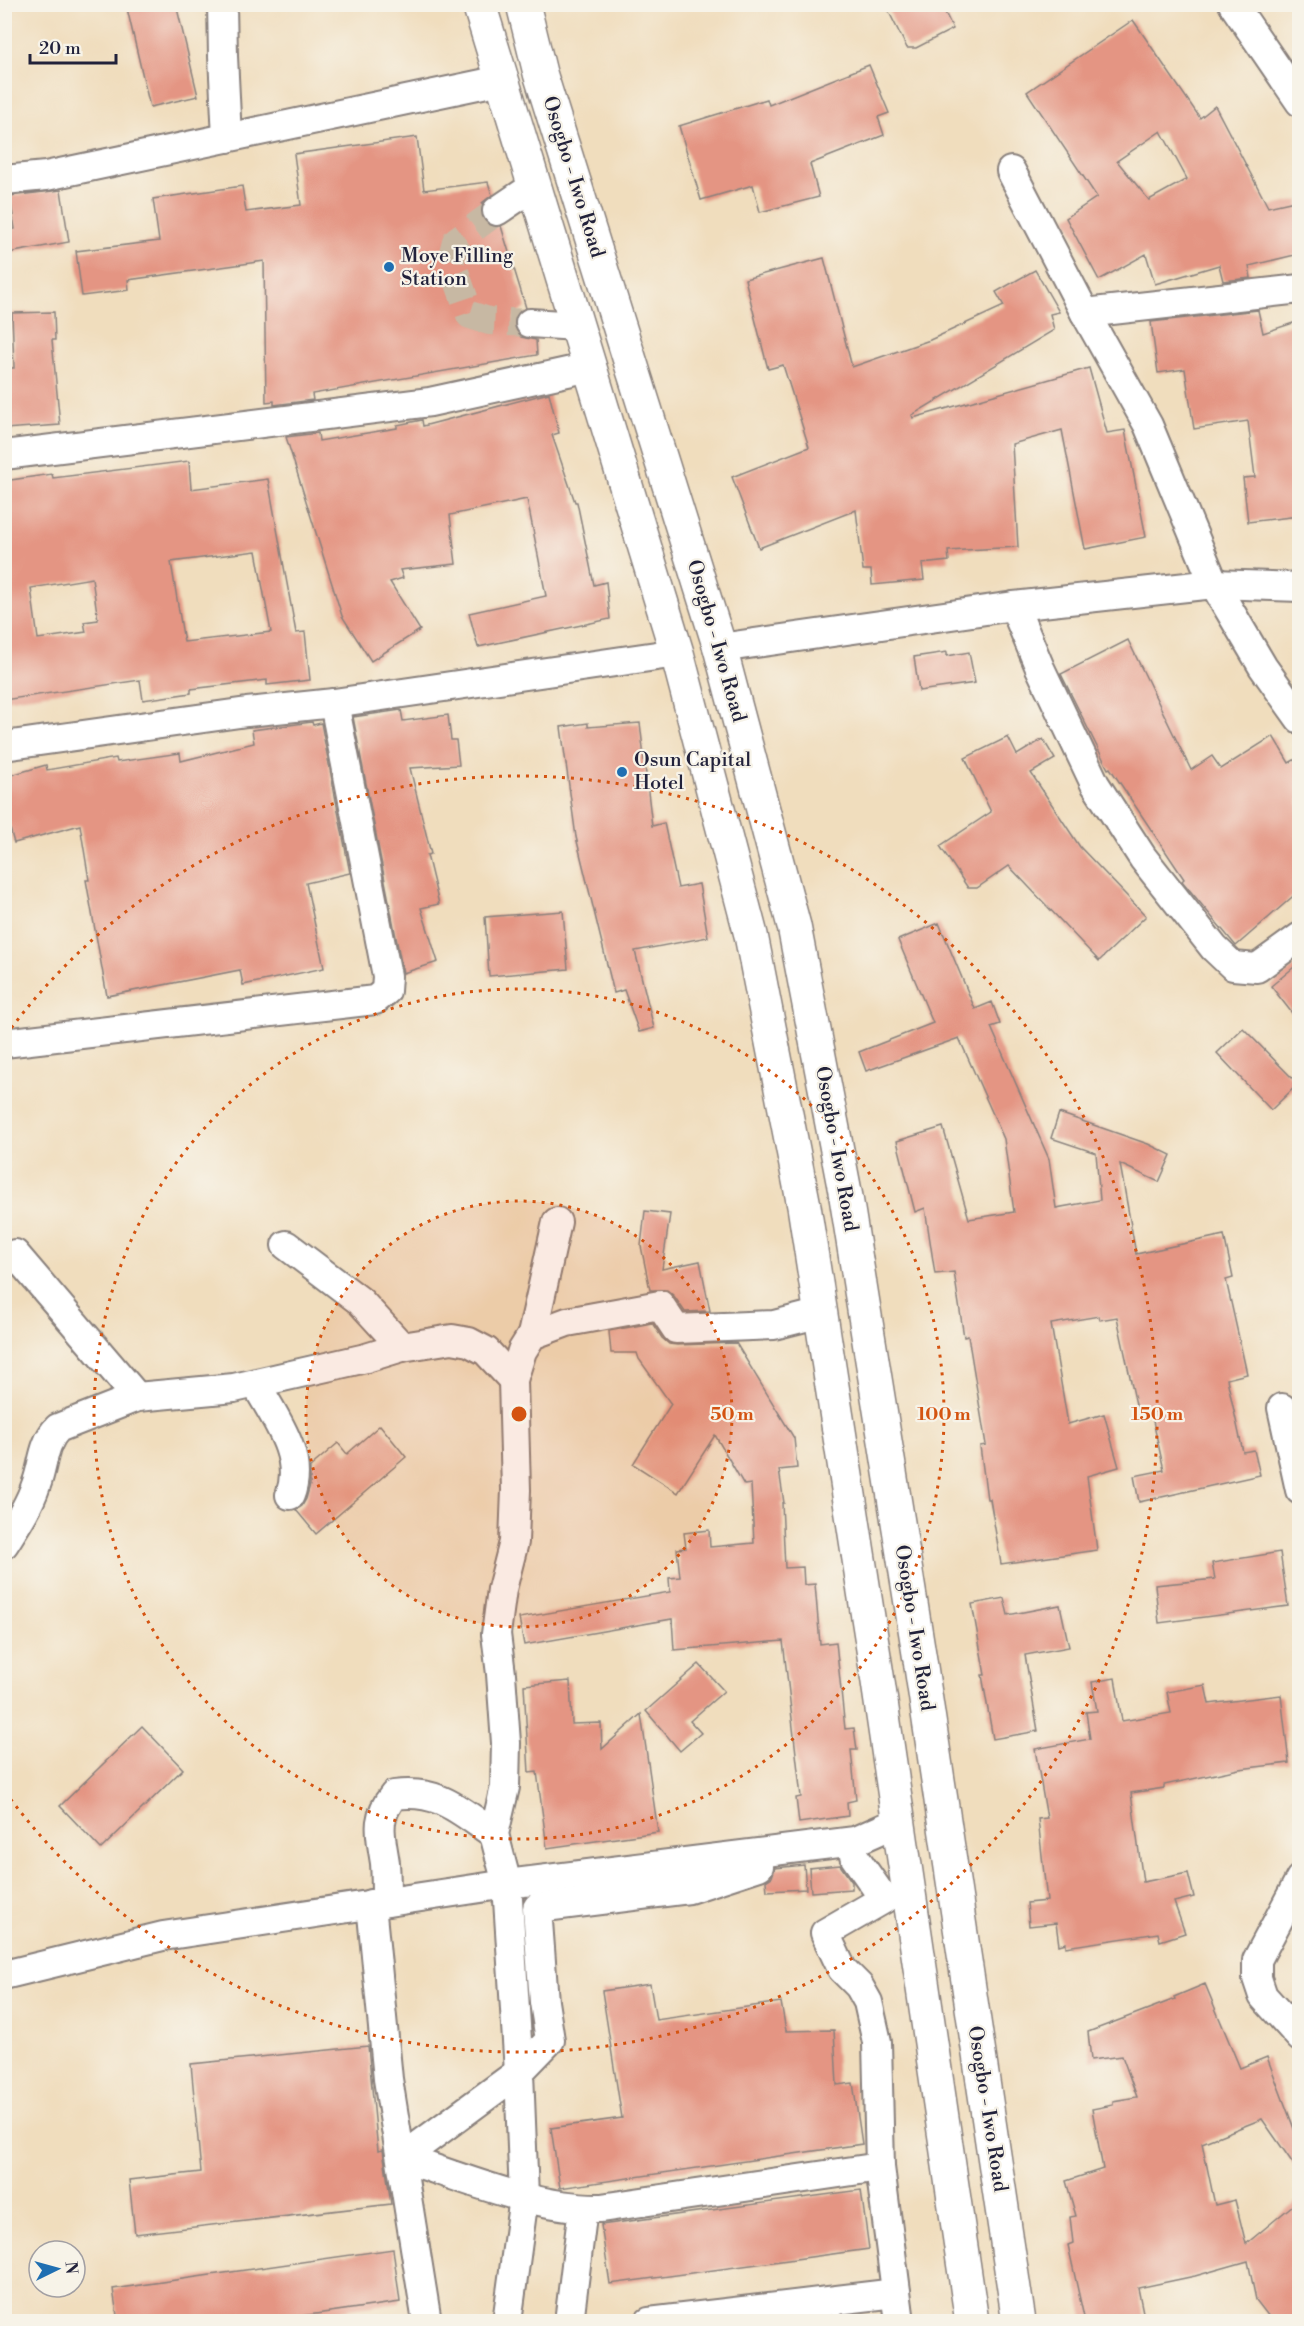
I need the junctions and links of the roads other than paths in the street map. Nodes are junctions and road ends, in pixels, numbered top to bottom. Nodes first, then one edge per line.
1 (222, 4) edge
2 (479, 4) edge
3 (523, 4) edge
4 (1233, 4) edge
5 (501, 81) junction
6 (1299, 102) edge
7 (227, 138) junction
8 (1011, 171) dead end
9 (4, 180) edge
10 (534, 186) junction
11 (497, 211) tunnel mouth
12 (1299, 289) edge
13 (1085, 313) junction
14 (530, 323) tunnel mouth
15 (577, 326) junction
16 (590, 367) junction
17 (4, 455) edge
18 (1214, 584) junction
19 (1299, 586) edge
20 (1014, 606) junction
21 (720, 648) junction
22 (677, 654) junction
23 (334, 703) junction
24 (1299, 719) edge
25 (4, 746) edge
26 (1299, 937) edge
27 (4, 1043) edge
28 (557, 1222) dead end
29 (286, 1245) dead end
30 (15, 1254) dead end
31 (821, 1314) junction
32 (527, 1343) junction
33 (402, 1347) junction
34 (486, 1351) junction
35 (513, 1380) junction
36 (256, 1384) junction
37 (137, 1397) junction
38 (1282, 1408) dead end
39 (1299, 1490) edge
40 (290, 1495) dead end
41 (4, 1544) edge
42 (898, 1822) junction
43 (494, 1834) junction
44 (854, 1849) junction
45 (1299, 1879) edge
46 (507, 1884) junction
47 (378, 1903) junction
48 (4, 1975) edge
49 (1299, 2037) edge
50 (519, 2072) junction
51 (402, 2158) junction
52 (880, 2167) junction
53 (524, 2197) junction
54 (583, 2208) junction
55 (896, 2294) junction
56 (1016, 2306) edge
57 (970, 2308) edge
58 (427, 2322) edge
59 (507, 2322) edge
60 (569, 2322) edge
61 (649, 2322) edge
62 (900, 2322) edge

1 - 7 street
2 - 5 main road, Osogbo - Iwo Road
3 - 21 main road, Osogbo - Iwo Road
4 - 6 street
5 - 7 street
5 - 10 main road, Osogbo - Iwo Road
7 - 9 street
8 - 13 street
10 - 11 street
10 - 15 main road, Osogbo - Iwo Road
12 - 13 street
13 - 18 street
14 - 15 street
15 - 16 main road, Osogbo - Iwo Road
16 - 17 street
16 - 22 main road, Osogbo - Iwo Road
18 - 19 street
18 - 20 street
18 - 24 street
20 - 21 street
20 - 26 street
21 - 56 main road, Osogbo - Iwo Road
22 - 23 street
22 - 31 main road, Osogbo - Iwo Road
23 - 25 street
23 - 27 street
28 - 32 street
29 - 33 street
30 - 37 street
31 - 32 street
31 - 42 main road, Osogbo - Iwo Road
32 - 34 street
32 - 35 street
33 - 34 street
33 - 36 street
34 - 35 street
35 - 43 street
36 - 37 street
36 - 40 street
37 - 41 street
38 - 39 street
42 - 44 street
42 - 57 main road, Osogbo - Iwo Road
43 - 46 street
43 - 47 street
44 - 46 street
44 - 50 street
44 - 52 street
45 - 49 street
46 - 47 street
46 - 50 street
47 - 48 street
47 - 51 street
50 - 51 street
50 - 53 street
51 - 53 street
51 - 58 street
52 - 54 street
52 - 55 street
53 - 54 street
53 - 59 street
54 - 60 street
55 - 61 street
55 - 62 street
56 - 57 main road

